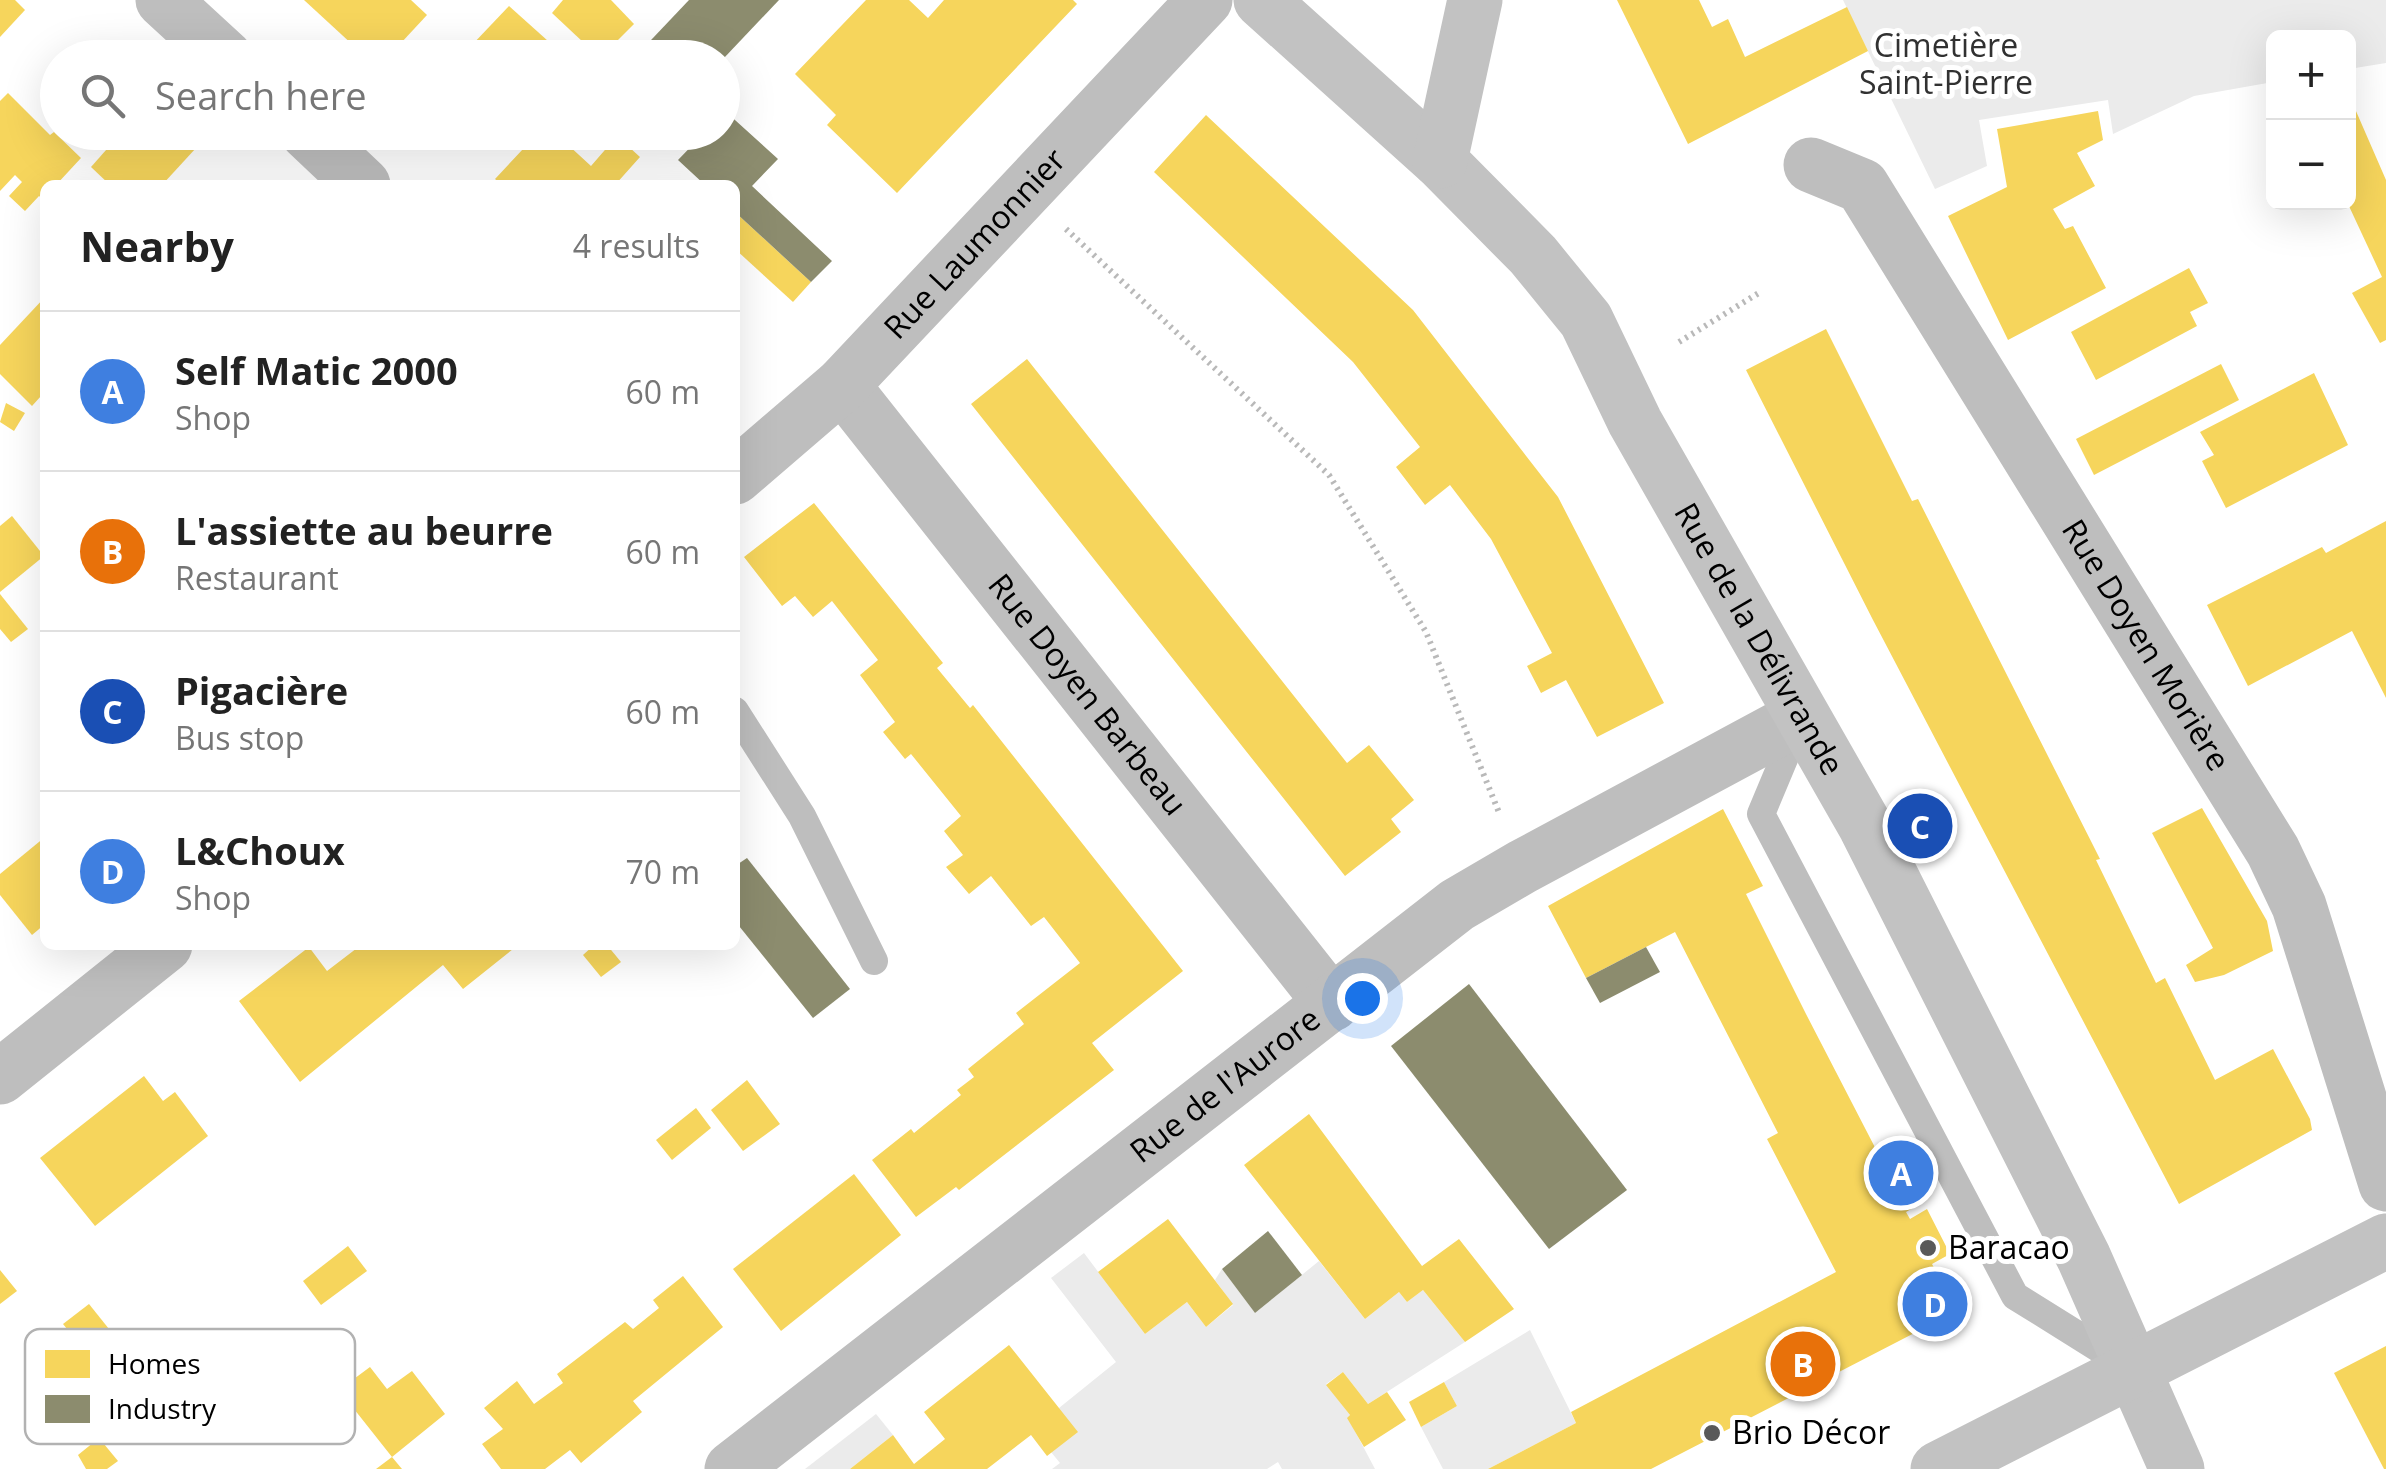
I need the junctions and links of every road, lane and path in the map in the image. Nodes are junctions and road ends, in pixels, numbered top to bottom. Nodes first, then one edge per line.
1 (163, 0) edge
2 (1205, 0) edge
3 (1261, 0) edge
4 (1474, 0) edge
5 (206, 40) edge
6 (326, 150) edge
7 (1440, 161) junction
8 (1810, 165) dead end
9 (359, 180) edge
10 (1024, 191) junction
11 (1762, 291) dead end
12 (1679, 342) dead end
13 (842, 385) junction
14 (740, 473) edge
15 (1802, 717) junction
16 (740, 719) edge
17 (1522, 866) junction
18 (158, 950) edge
19 (874, 960) dead end
20 (1332, 1004) junction
21 (0, 1076) edge
22 (2386, 1184) edge
23 (2386, 1240) edge
24 (2133, 1369) junction
25 (732, 1469) edge
26 (1938, 1469) edge
27 (2178, 1469) edge

1 - 5 street
2 - 10 street, Rue Laumonnier
3 - 7 main road, Rue de la Délivrande
4 - 7 main road
6 - 9 street
7 - 15 main road, Rue de la Délivrande
8 - 22 street, Rue Doyen Morière
10 - 13 street, Rue Laumonnier
10 - 17 path
11 - 12 path
13 - 14 street, Rue Laumonnier
13 - 20 street, Rue Doyen Barbeau
15 - 17 street, Rue de l'Aurore
15 - 24 main road, Rue de la Délivrande
15 - 24 lane
16 - 19 lane
17 - 20 street, Rue de l'Aurore
18 - 21 street
20 - 25 street, Rue de l'Aurore
23 - 24 main road
24 - 26 main road
24 - 27 main road, Rue de la Délivrande

